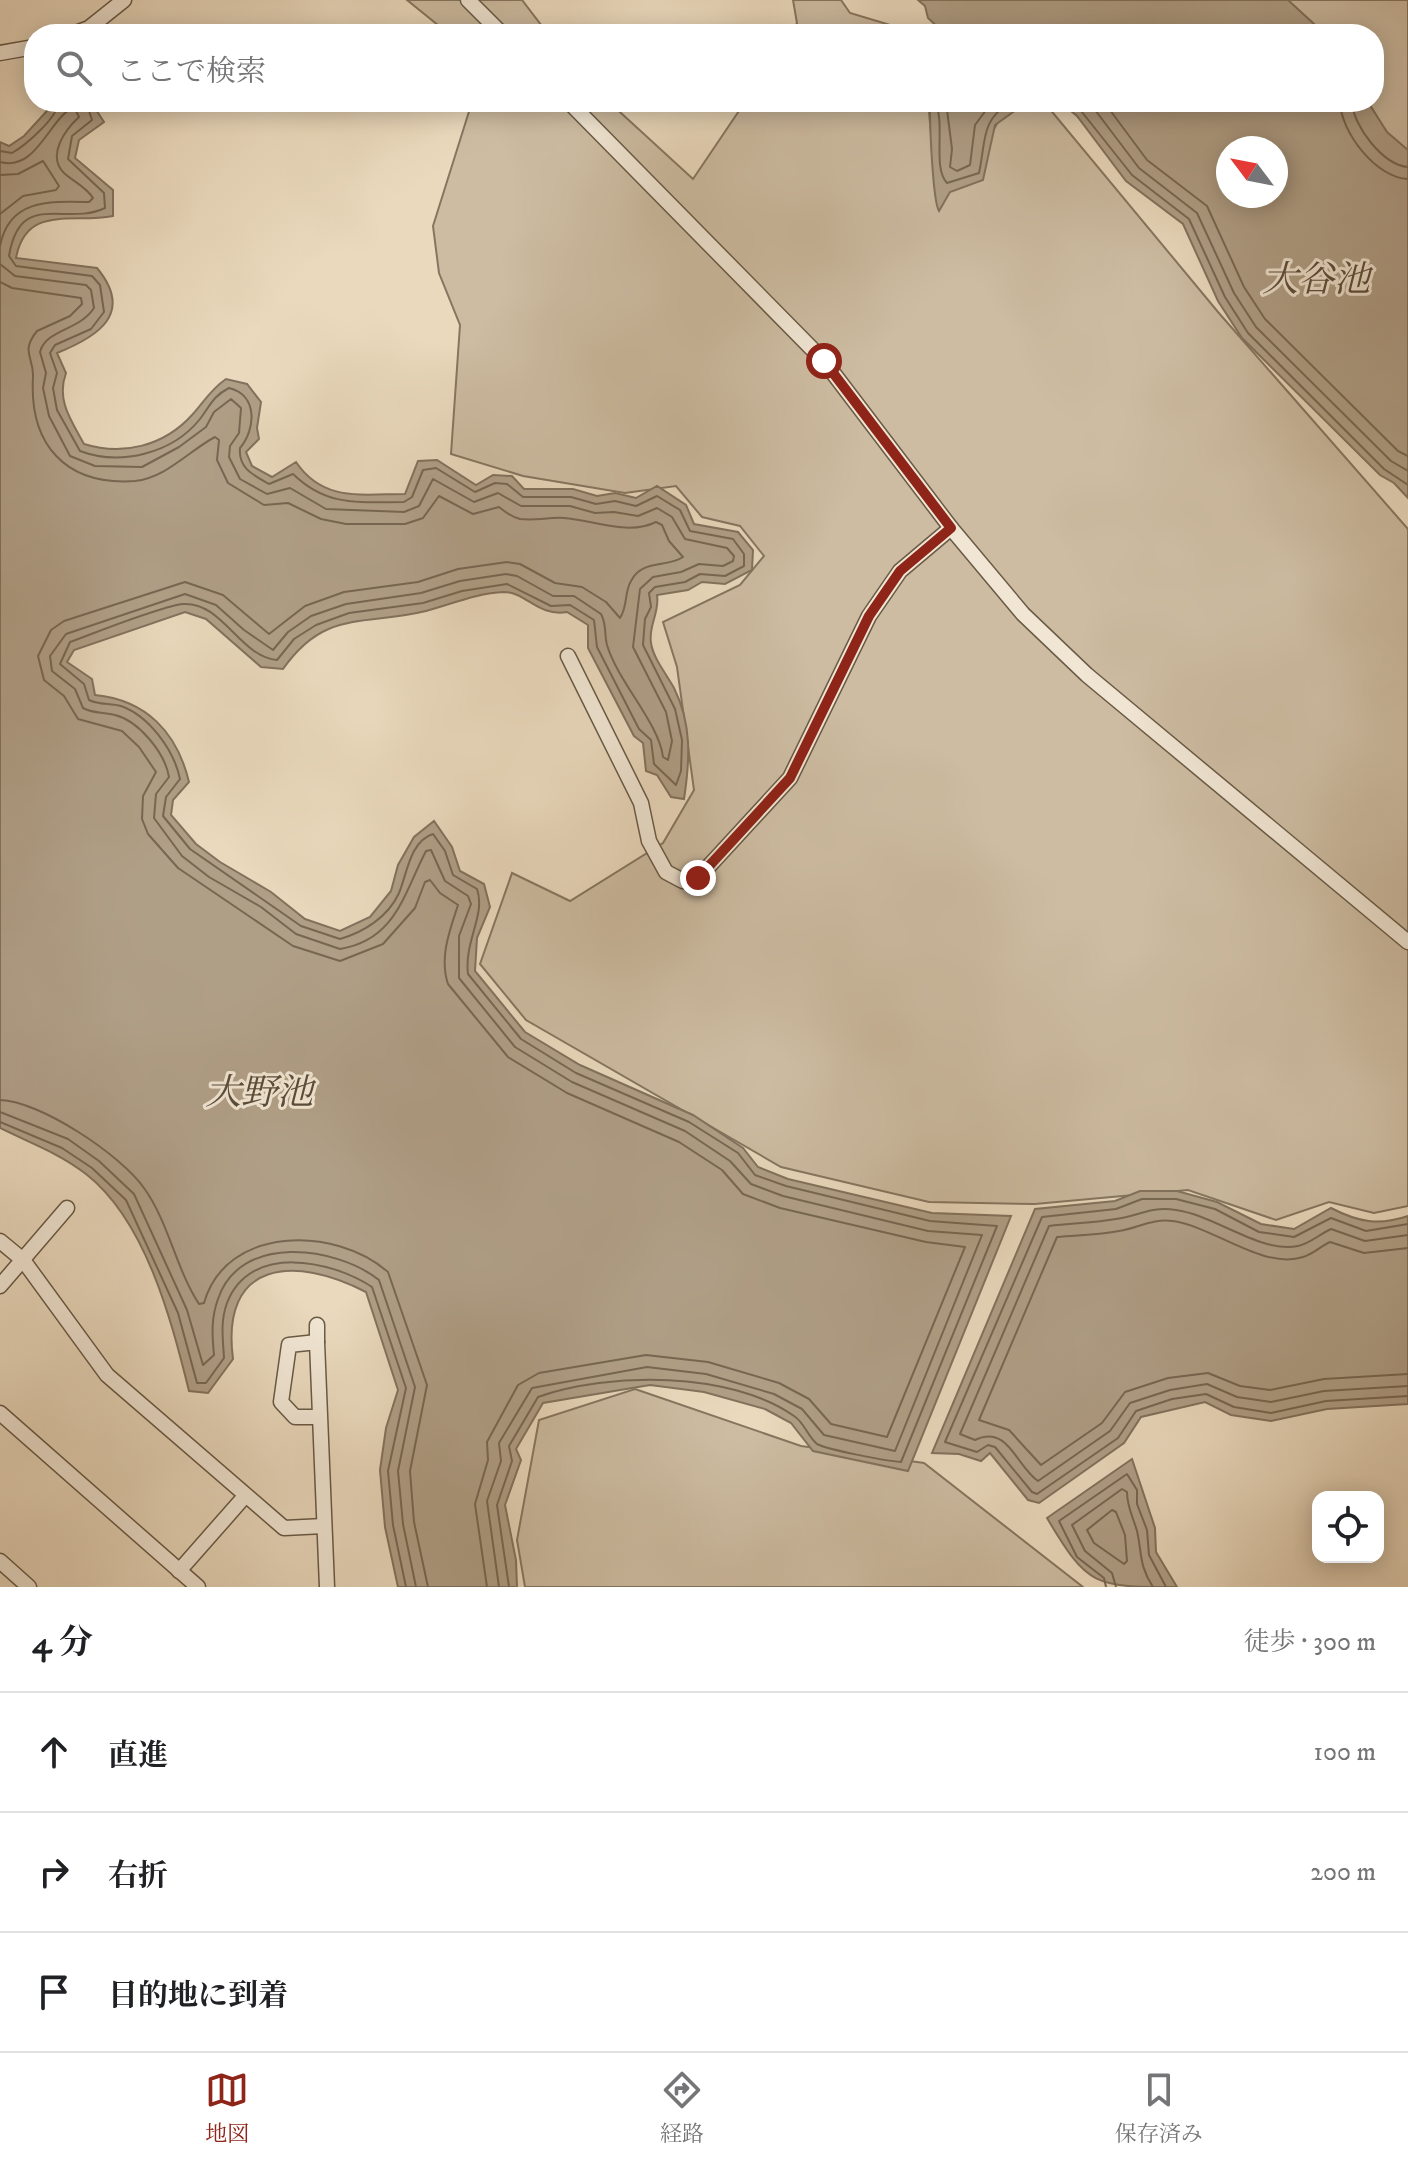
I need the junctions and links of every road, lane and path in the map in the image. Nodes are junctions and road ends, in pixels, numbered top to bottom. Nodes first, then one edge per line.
1 (124, 0) edge
2 (468, 0) edge
3 (94, 24) edge
4 (492, 24) edge
5 (24, 49) edge
6 (0, 53) edge
7 (579, 112) edge
8 (951, 528) junction
9 (568, 656) dead end
10 (1408, 942) edge
11 (67, 1208) dead end
12 (0, 1241) edge
13 (23, 1260) junction
14 (0, 1286) edge
15 (317, 1325) dead end
16 (317, 1342) junction
17 (0, 1413) edge
18 (320, 1417) junction
19 (245, 1496) junction
20 (324, 1526) junction
21 (0, 1561) edge
22 (179, 1571) junction
23 (29, 1587) edge
24 (198, 1587) edge
25 (327, 1587) edge

1 - 3 street
2 - 4 street
5 - 6 street
7 - 8 street
8 - 9 street
8 - 10 street
11 - 13 street
12 - 13 street
13 - 14 street
13 - 19 street
15 - 16 street
16 - 18 street
16 - 18 street
17 - 22 street
18 - 20 street
19 - 20 street
19 - 22 street
20 - 25 street
21 - 23 street
22 - 24 street

